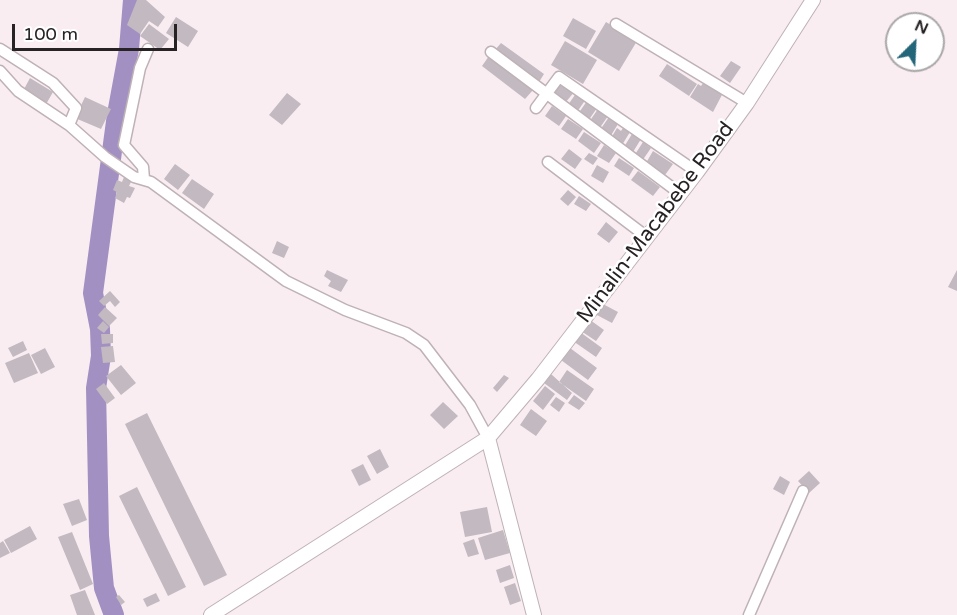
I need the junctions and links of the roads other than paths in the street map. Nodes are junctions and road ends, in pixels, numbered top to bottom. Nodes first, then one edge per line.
1 (813, 0) edge
2 (616, 24) dead end
3 (0, 49) edge
4 (148, 49) dead end
5 (491, 52) dead end
6 (0, 71) edge
7 (545, 93) junction
8 (747, 103) junction
9 (536, 108) dead end
10 (69, 125) junction
11 (548, 162) dead end
12 (696, 171) junction
13 (139, 178) junction
14 (678, 192) junction
15 (647, 237) junction
16 (488, 438) junction
17 (803, 492) dead end
18 (211, 615) edge
19 (534, 615) edge
20 (749, 615) edge

1 - 8 main road, Minalin-Macabebe Road
2 - 8 street
3 - 10 street
4 - 13 street
5 - 7 street
6 - 10 street
7 - 9 street
7 - 12 street
7 - 14 street
8 - 12 main road, Minalin-Macabebe Road
10 - 13 street
11 - 15 street
12 - 14 main road, Minalin-Macabebe Road
13 - 16 street
14 - 15 main road, Minalin-Macabebe Road
15 - 16 main road, Minalin-Macabebe Road
16 - 18 main road, Minalin-Macabebe Road
16 - 19 main road
17 - 20 street

